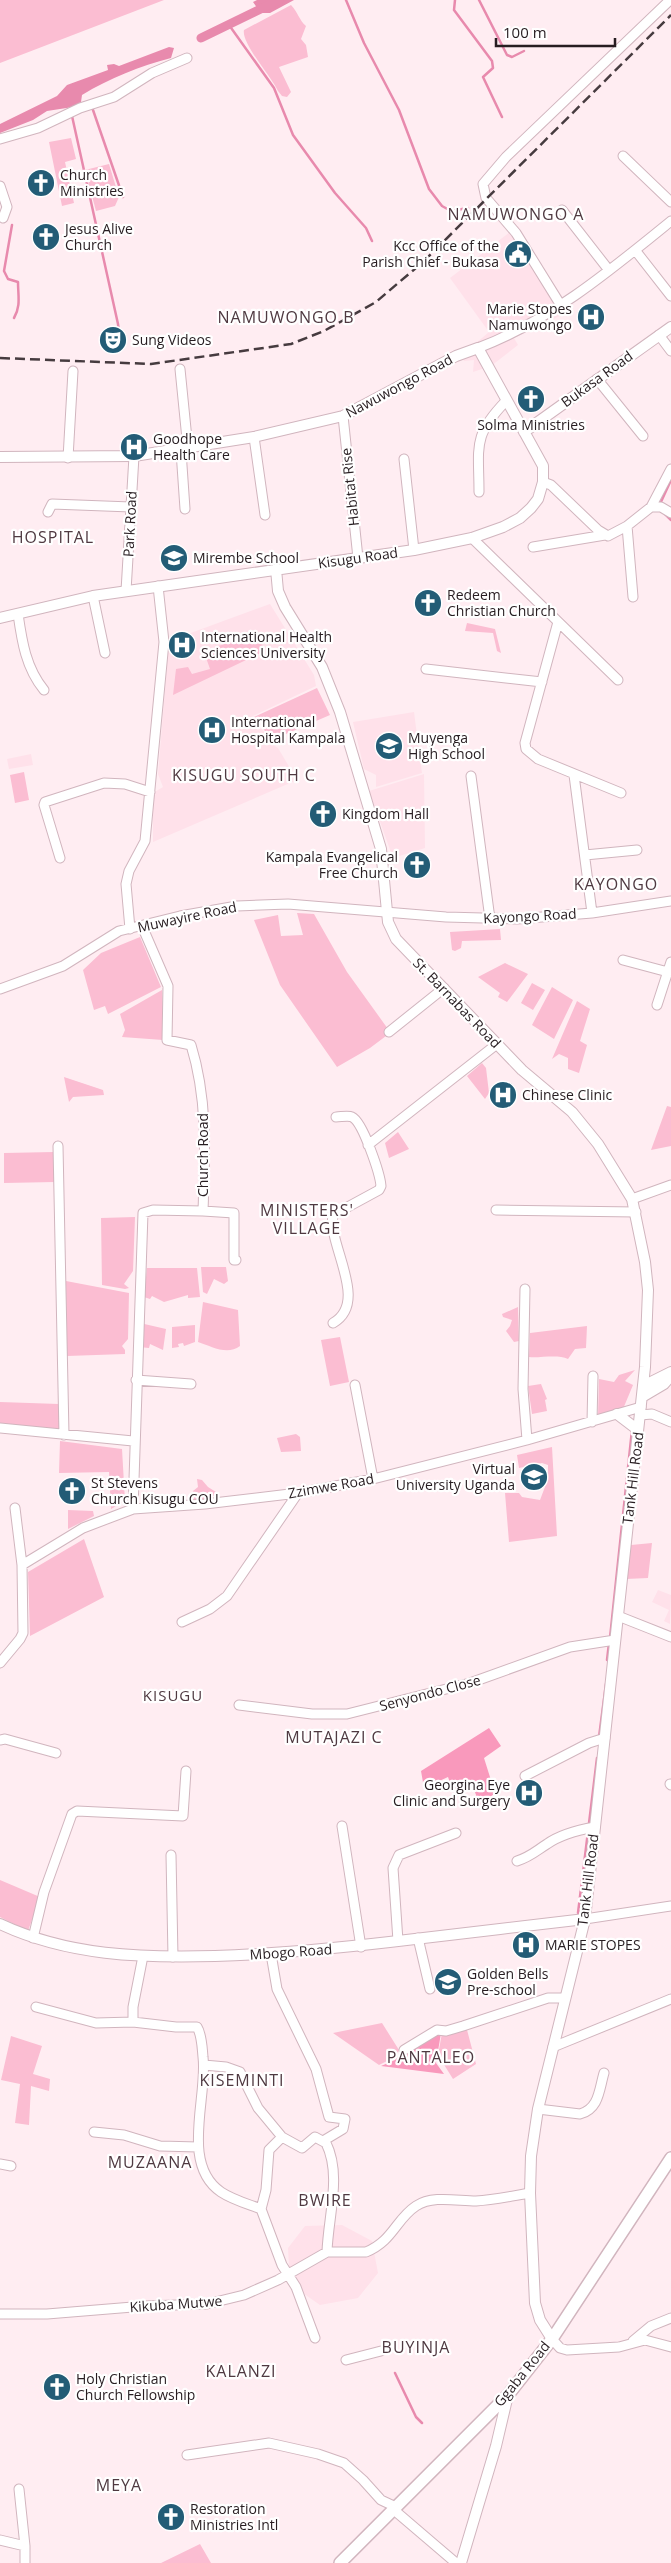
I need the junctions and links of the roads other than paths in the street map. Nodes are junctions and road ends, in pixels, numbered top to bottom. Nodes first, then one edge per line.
1 (670, 0) edge
2 (187, 58) dead end
3 (0, 139) edge
4 (624, 156) dead end
5 (0, 186) edge
6 (671, 202) edge
7 (562, 210) dead end
8 (3, 218) dead end
9 (671, 220) edge
10 (635, 250) junction
11 (608, 270) junction
12 (671, 296) edge
13 (560, 304) junction
14 (671, 326) edge
15 (659, 335) junction
16 (478, 348) junction
17 (671, 351) edge
18 (180, 369) dead end
19 (73, 371) dead end
20 (597, 380) junction
21 (506, 402) junction
22 (344, 416) junction
23 (524, 432) junction
24 (643, 436) dead end
25 (254, 437) junction
26 (184, 450) junction
27 (134, 456) junction
28 (0, 457) edge
29 (68, 458) junction
30 (404, 459) dead end
31 (671, 469) edge
32 (544, 482) junction
33 (479, 492) dead end
34 (132, 507) junction
35 (651, 507) junction
36 (185, 509) dead end
37 (48, 512) dead end
38 (671, 513) edge
39 (265, 515) dead end
40 (627, 526) junction
41 (605, 535) junction
42 (472, 538) junction
43 (533, 547) dead end
44 (414, 550) junction
45 (358, 558) junction
46 (276, 569) junction
47 (158, 586) junction
48 (126, 591) junction
49 (93, 596) junction
50 (633, 597) dead end
51 (18, 614) junction
52 (0, 618) edge
53 (558, 622) junction
54 (105, 653) dead end
55 (426, 669) dead end
56 (618, 680) dead end
57 (542, 682) junction
58 (44, 690) dead end
59 (574, 775) junction
60 (471, 776) dead end
61 (150, 792) junction
62 (621, 793) dead end
63 (637, 850) dead end
64 (585, 855) junction
65 (60, 858) dead end
66 (671, 901) edge
67 (388, 912) junction
68 (592, 913) junction
69 (490, 919) junction
70 (142, 926) junction
71 (130, 929) junction
72 (623, 960) dead end
73 (671, 962) edge
74 (668, 972) junction
75 (444, 988) junction
76 (0, 989) edge
77 (656, 1005) dead end
78 (389, 1032) dead end
79 (497, 1044) junction
80 (336, 1117) dead end
81 (368, 1145) junction
82 (58, 1146) dead end
83 (671, 1185) edge
84 (632, 1199) junction
85 (496, 1210) dead end
86 (204, 1211) junction
87 (636, 1212) junction
88 (236, 1260) dead end
89 (525, 1289) dead end
90 (333, 1323) dead end
91 (593, 1376) dead end
92 (669, 1377) edge
93 (136, 1380) junction
94 (191, 1384) dead end
95 (355, 1385) dead end
96 (643, 1386) junction
97 (641, 1407) junction
98 (617, 1414) junction
99 (592, 1422) junction
100 (671, 1422) edge
101 (0, 1428) edge
102 (638, 1430) junction
103 (64, 1435) junction
104 (527, 1440) junction
105 (133, 1441) junction
106 (373, 1479) junction
107 (298, 1493) junction
108 (15, 1508) dead end
109 (132, 1509) junction
110 (22, 1565) junction
111 (618, 1616) junction
112 (182, 1622) dead end
113 (671, 1637) edge
114 (615, 1640) junction
115 (0, 1663) edge
116 (239, 1705) dead end
117 (605, 1738) junction
118 (0, 1740) edge
119 (56, 1753) dead end
120 (186, 1771) dead end
121 (525, 1776) dead end
122 (342, 1826) dead end
123 (595, 1827) junction
124 (456, 1834) dead end
125 (171, 1855) dead end
126 (517, 1861) dead end
127 (671, 1906) edge
128 (585, 1919) junction
129 (0, 1924) edge
130 (33, 1938) junction
131 (418, 1938) junction
132 (398, 1941) junction
133 (361, 1947) junction
134 (271, 1954) junction
135 (143, 1956) junction
136 (174, 1957) junction
137 (430, 1989) dead end
138 (565, 1998) junction
139 (671, 1999) edge
140 (36, 2007) dead end
141 (133, 2022) junction
142 (553, 2048) junction
143 (404, 2050) dead end
144 (204, 2065) junction
145 (604, 2073) dead end
146 (538, 2109) junction
147 (94, 2132) dead end
148 (282, 2136) junction
149 (323, 2141) junction
150 (198, 2147) junction
151 (671, 2158) edge
152 (0, 2164) edge
153 (11, 2166) dead end
154 (530, 2193) junction
155 (261, 2209) junction
156 (327, 2252) junction
157 (289, 2273) junction
158 (0, 2314) edge
159 (671, 2318) edge
160 (315, 2338) dead end
161 (552, 2339) junction
162 (633, 2342) junction
163 (671, 2347) edge
164 (381, 2351) dead end
165 (346, 2360) dead end
166 (508, 2394) junction
167 (188, 2456) dead end
168 (18, 2489) dead end
169 (395, 2509) junction
170 (0, 2540) edge
171 (25, 2546) junction
172 (25, 2563) edge
173 (340, 2563) edge
174 (456, 2563) edge
175 (461, 2563) edge

1 - 13 street
2 - 3 street
4 - 6 street
5 - 8 street
7 - 11 street
9 - 10 street, Nawuwongo Road
10 - 11 street, Nawuwongo Road
10 - 12 street
11 - 13 street, Nawuwongo Road
13 - 16 street, Nawuwongo Road
14 - 15 street, Bukasa Road
15 - 17 street
15 - 20 street, Bukasa Road
16 - 21 street
16 - 22 street, Nawuwongo Road
18 - 26 street
19 - 29 street
20 - 23 street, Bukasa Road
20 - 24 street
21 - 23 street
21 - 33 street
22 - 25 street, Nawuwongo Road
22 - 45 street, Habitat Rise
23 - 32 street
25 - 26 street, Nawuwongo Road
25 - 39 street
26 - 27 street, Nawuwongo Road
26 - 36 street
27 - 29 street, Nawuwongo Road
27 - 34 street, Park Road
28 - 29 street, Nawuwongo Road
30 - 44 street
31 - 35 street
32 - 41 street
32 - 42 street, Kisugu Road
34 - 37 street
34 - 48 street, Park Road
35 - 38 street
35 - 40 street
40 - 41 street
40 - 50 street
41 - 43 street
42 - 44 street, Kisugu Road
42 - 53 street
44 - 45 street, Kisugu Road
45 - 46 street, Kisugu Road
46 - 47 street, Kisugu Road
46 - 67 street, St. Barnabas Road
47 - 48 street, Kisugu Road
47 - 61 street
48 - 49 street, Kisugu Road
49 - 51 street, Kisugu Road
49 - 54 street
51 - 52 street, Kisugu Road
51 - 58 street
53 - 56 street
53 - 57 street
55 - 57 street
57 - 59 street
59 - 62 street
59 - 64 street
60 - 69 street
61 - 65 street
61 - 71 street
63 - 64 street
64 - 68 street
66 - 68 street, Kayongo Road
67 - 69 street, Kayongo Road
67 - 70 street, Muwayire Road
67 - 75 street, St. Barnabas Road
68 - 69 street, Kayongo Road
70 - 71 street, Muwayire Road
70 - 86 street, Church Road
71 - 76 street, Muwayire Road
72 - 74 street
73 - 74 street
74 - 77 street
75 - 78 street
75 - 79 street, St. Barnabas Road
79 - 81 street
79 - 84 street, St. Barnabas Road
80 - 81 street
81 - 90 street
82 - 103 street
83 - 84 street
84 - 87 street, St. Barnabas Road
85 - 87 street
86 - 88 street
86 - 93 street, Church Road
87 - 96 street, St. Barnabas Road
89 - 104 street
91 - 99 street
92 - 96 street
92 - 97 street
93 - 94 street
93 - 105 street, Church Road
95 - 106 street
96 - 97 street, St. Barnabas Road
97 - 98 street, Zzimwe Road
97 - 100 street
97 - 102 street, Tank Hill Road
98 - 99 street, Zzimwe Road
98 - 102 street
99 - 104 street, Zzimwe Road
101 - 103 street
102 - 111 street, Tank Hill Road
103 - 105 street
104 - 106 street, Zzimwe Road
105 - 109 street, Church Road
106 - 107 street, Zzimwe Road
107 - 109 street, Zzimwe Road
107 - 112 street
108 - 110 street
109 - 110 street, Zzimwe Road
110 - 115 street
111 - 113 street
111 - 114 street, Tank Hill Road
114 - 116 street, Senyondo Close
114 - 117 street, Tank Hill Road
117 - 121 street
117 - 123 street, Tank Hill Road
118 - 119 street
120 - 130 street
122 - 133 street
123 - 126 street
123 - 128 street, Tank Hill Road
124 - 132 street
125 - 136 street
127 - 128 street
128 - 131 street, Mbogo Road
128 - 138 street, Tank Hill Road
129 - 130 street, Mbogo Road
130 - 135 street, Mbogo Road
131 - 132 street, Mbogo Road
131 - 137 street
132 - 133 street, Mbogo Road
133 - 134 street, Mbogo Road
134 - 136 street, Mbogo Road
134 - 149 street
135 - 136 street, Mbogo Road
135 - 141 street
138 - 142 street, Tank Hill Road
138 - 143 street
139 - 142 street
140 - 141 street
141 - 144 street
142 - 146 street, Tank Hill Road
144 - 148 street
144 - 150 street
145 - 146 street
146 - 154 street, Tank Hill Road
147 - 150 street
148 - 149 street
148 - 155 street
149 - 156 street
150 - 155 street
151 - 161 main road, Ggaba Road
152 - 153 street
154 - 156 street, Kikuba Mutwe
154 - 161 street, Tank Hill Road
155 - 157 street
156 - 157 street, Kikuba Mutwe
157 - 158 street, Kikuba Mutwe
157 - 160 street
159 - 162 street
161 - 162 street
161 - 166 main road, Ggaba Road
162 - 163 street
164 - 165 street
166 - 169 main road, Ggaba Road
166 - 175 street
167 - 169 street
168 - 171 street
169 - 173 main road, Ggaba Road
169 - 174 street
170 - 171 street
171 - 172 street

